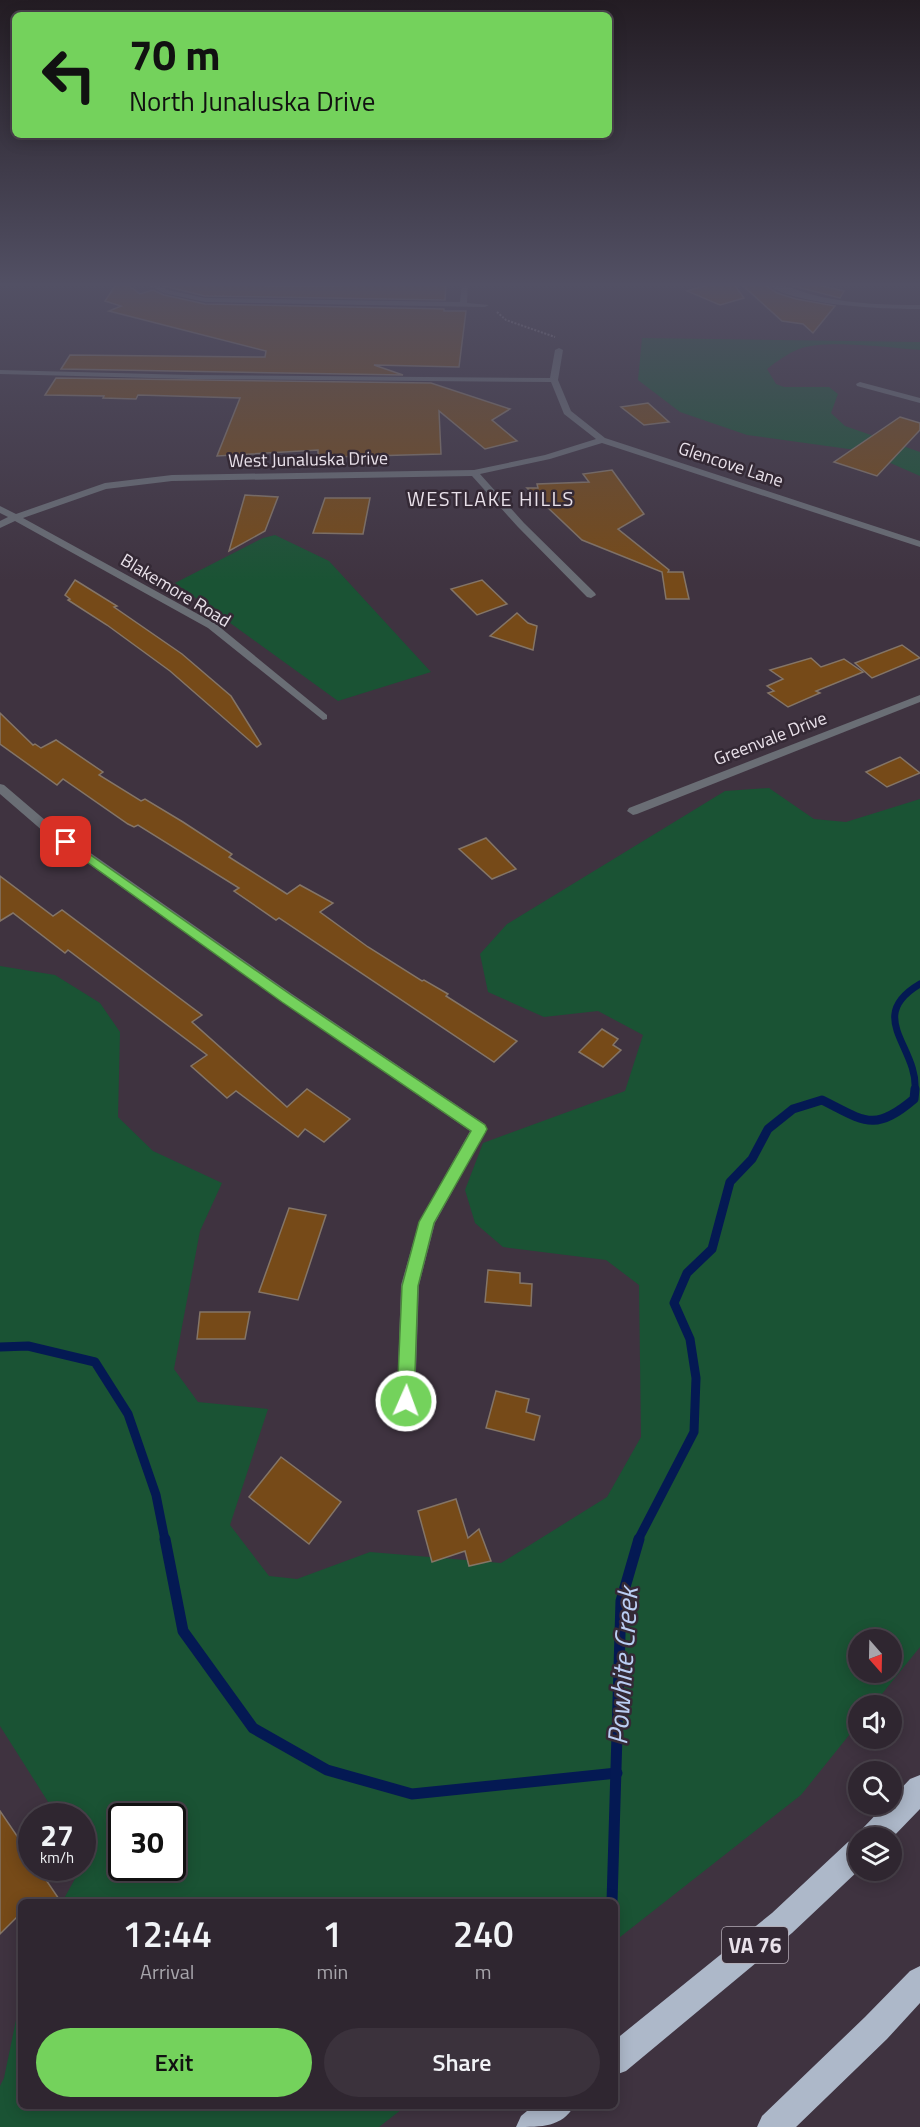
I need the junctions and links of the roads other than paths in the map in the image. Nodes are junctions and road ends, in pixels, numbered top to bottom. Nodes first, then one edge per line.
1 (555, 382) edge
2 (860, 384) dead end
3 (920, 401) edge
4 (602, 440) junction
5 (474, 473) junction
6 (0, 509) edge
7 (16, 517) junction
8 (0, 525) edge
9 (920, 544) edge
10 (591, 595) dead end
11 (920, 698) edge
12 (323, 717) dead end
13 (0, 788) edge
14 (633, 811) dead end
15 (406, 1401) dead end
16 (920, 1789) edge
17 (884, 1827) edge
18 (848, 1861) edge
19 (920, 1981) edge
20 (618, 2058) edge
21 (554, 2109) edge
22 (532, 2127) edge
23 (773, 2127) edge

1 - 4 street, Glencove Lane
2 - 3 street
4 - 5 street, West Junaluska Drive
4 - 9 street, Glencove Lane
5 - 7 street, West Junaluska Drive
5 - 10 street
6 - 7 street, Blakemore Road
7 - 8 street, West Junaluska Drive
7 - 12 street, Blakemore Road
11 - 14 street, Greenvale Drive
13 - 15 street
16 - 17 highway
18 - 20 highway, VA 76
19 - 23 highway
21 - 22 highway

